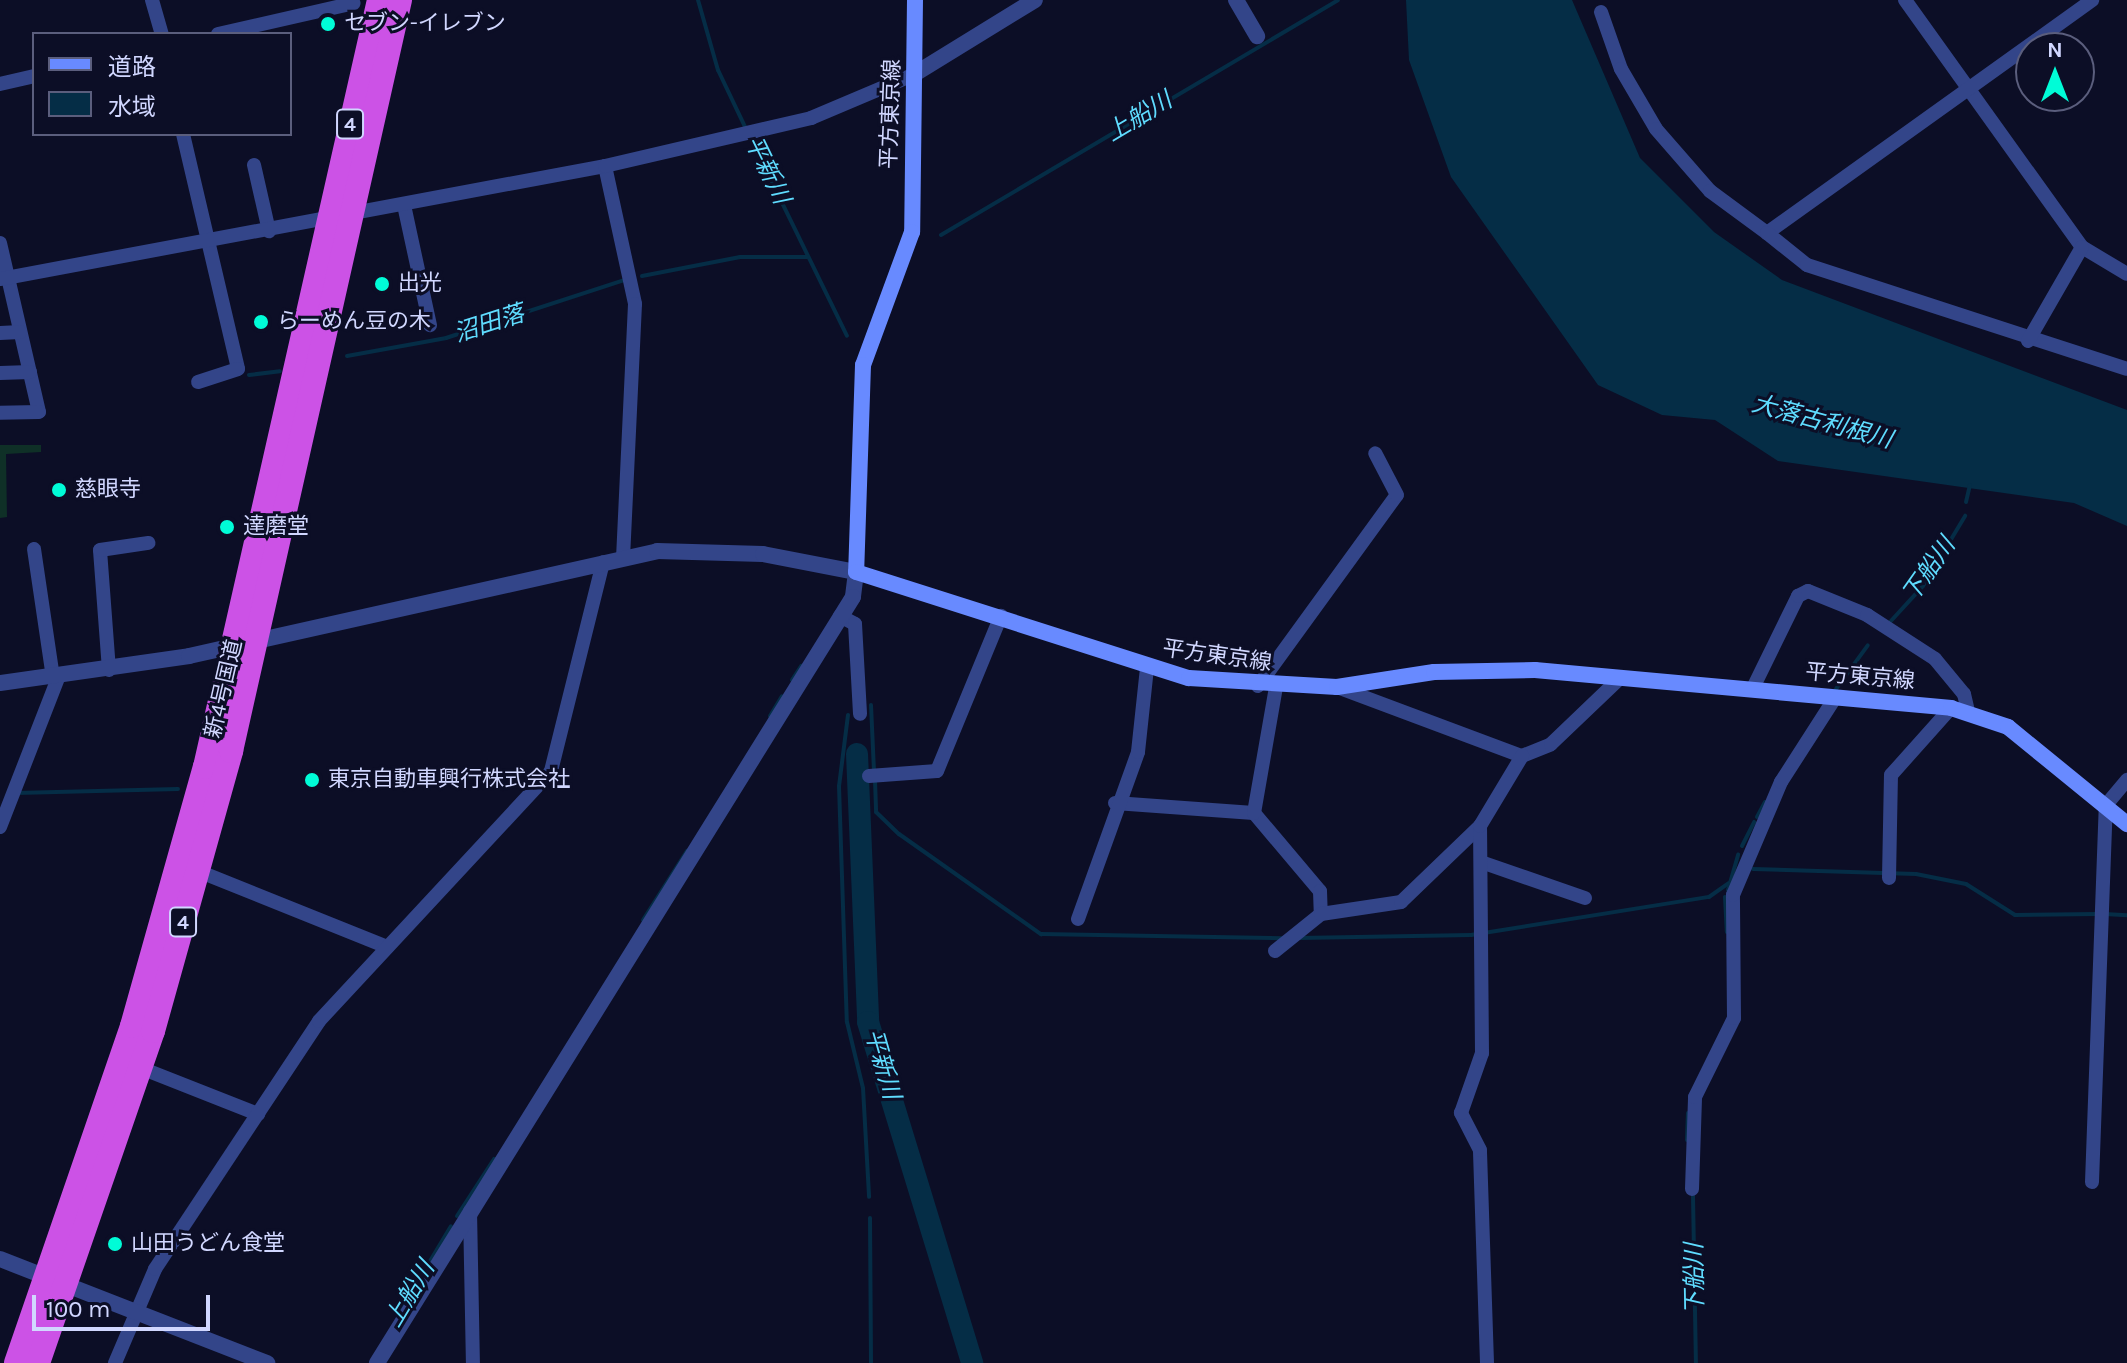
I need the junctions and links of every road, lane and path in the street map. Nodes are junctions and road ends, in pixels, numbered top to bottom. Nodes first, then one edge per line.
1 (152, 0) edge
2 (400, 0) edge
3 (915, 0) edge
4 (1035, 0) edge
5 (1236, 0) edge
6 (1905, 0) edge
7 (2092, 0) edge
8 (366, 1) edge
9 (1601, 12) dead end
10 (161, 32) edge
11 (227, 32) edge
12 (1257, 36) dead end
13 (913, 75) junction
14 (32, 76) edge
15 (0, 84) edge
16 (1972, 91) junction
17 (183, 136) edge
18 (254, 165) dead end
19 (605, 166) junction
20 (404, 205) junction
21 (341, 217) junction
22 (269, 231) junction
23 (1767, 233) junction
24 (0, 243) edge
25 (209, 243) junction
26 (2082, 247) junction
27 (2127, 274) edge
28 (4, 279) edge
29 (430, 325) dead end
30 (20, 332) junction
31 (0, 333) edge
32 (2028, 341) junction
33 (2127, 369) edge
34 (30, 372) junction
35 (0, 373) edge
36 (198, 382) dead end
37 (0, 413) edge
38 (1375, 453) dead end
39 (148, 543) dead end
40 (34, 549) dead end
41 (623, 558) junction
42 (603, 562) junction
43 (856, 572) junction
44 (840, 616) junction
45 (1001, 616) junction
46 (247, 643) junction
47 (1147, 668) junction
48 (109, 670) junction
49 (56, 676) junction
50 (1620, 678) junction
51 (0, 683) edge
52 (1258, 686) junction
53 (1276, 687) junction
54 (1337, 687) junction
55 (1752, 690) junction
56 (1835, 698) junction
57 (1960, 710) junction
58 (860, 714) dead end
59 (1522, 756) junction
60 (869, 776) dead end
61 (2127, 780) edge
62 (1115, 803) junction
63 (2106, 805) junction
64 (1254, 813) junction
65 (2127, 824) edge
66 (1480, 826) junction
67 (0, 827) edge
68 (1481, 862) junction
69 (198, 871) junction
70 (1889, 878) dead end
71 (1585, 898) dead end
72 (1321, 914) junction
73 (1078, 919) dead end
74 (387, 947) junction
75 (1275, 951) dead end
76 (141, 1068) junction
77 (258, 1114) junction
78 (2092, 1182) dead end
79 (1692, 1189) dead end
80 (470, 1211) junction
81 (0, 1259) edge
82 (57, 1279) junction
83 (136, 1309) junction
84 (16, 1363) edge
85 (38, 1363) edge
86 (115, 1363) edge
87 (267, 1363) edge
88 (377, 1363) edge
89 (473, 1363) edge
90 (1487, 1363) edge

1 - 10 street
2 - 21 highway, 新4号国道 / 4
3 - 13 main road, 平方東京線
4 - 13 street
5 - 12 street
6 - 16 street
7 - 16 street
8 - 11 street
8 - 21 highway, 新4号国道 / 4
9 - 23 street
13 - 19 street
13 - 43 main road, 平方東京線
14 - 15 street
16 - 23 street
16 - 26 street
17 - 25 street
18 - 22 street
19 - 20 street
19 - 41 street
20 - 21 street
20 - 29 street
21 - 22 street
21 - 46 highway, 新4号国道 / 4
22 - 25 street
23 - 32 street
24 - 28 street
25 - 28 street
25 - 36 street
26 - 27 street
26 - 32 street
28 - 30 street
30 - 31 street
30 - 34 street
32 - 33 street
34 - 35 street
34 - 37 street
38 - 52 street
39 - 48 street
40 - 49 street
41 - 42 street
41 - 43 street
42 - 46 street
42 - 74 street
43 - 44 street
43 - 45 main road, 平方東京線
44 - 58 street
44 - 80 street
45 - 47 main road, 平方東京線
45 - 60 street
46 - 48 street
46 - 69 highway, 新4号国道 / 4
46 - 82 highway, 新4号国道 / 4
47 - 52 main road, 平方東京線
47 - 62 street
48 - 49 street
49 - 51 street
49 - 67 street
50 - 54 main road, 平方東京線
50 - 55 main road, 平方東京線
50 - 59 street
52 - 53 main road, 平方東京線
53 - 54 main road, 平方東京線
53 - 64 street
54 - 59 street
55 - 56 main road, 平方東京線
55 - 57 street
56 - 57 main road, 平方東京線
56 - 79 street
57 - 63 main road, 平方東京線
57 - 70 street
59 - 66 street
61 - 63 street
62 - 64 street
62 - 73 street
63 - 65 main road, 平方東京線
63 - 78 street
64 - 72 street
66 - 68 street
66 - 72 street
68 - 71 street
68 - 90 street
69 - 74 street
69 - 76 highway, 新4号国道 / 4
72 - 75 street
74 - 77 street
76 - 77 street
76 - 82 highway, 新4号国道 / 4
77 - 83 street
80 - 88 street
80 - 89 street
81 - 82 street
82 - 83 street
82 - 84 highway, 新4号国道 / 4
82 - 85 highway, 新4号国道 / 4
83 - 86 street
83 - 87 street

